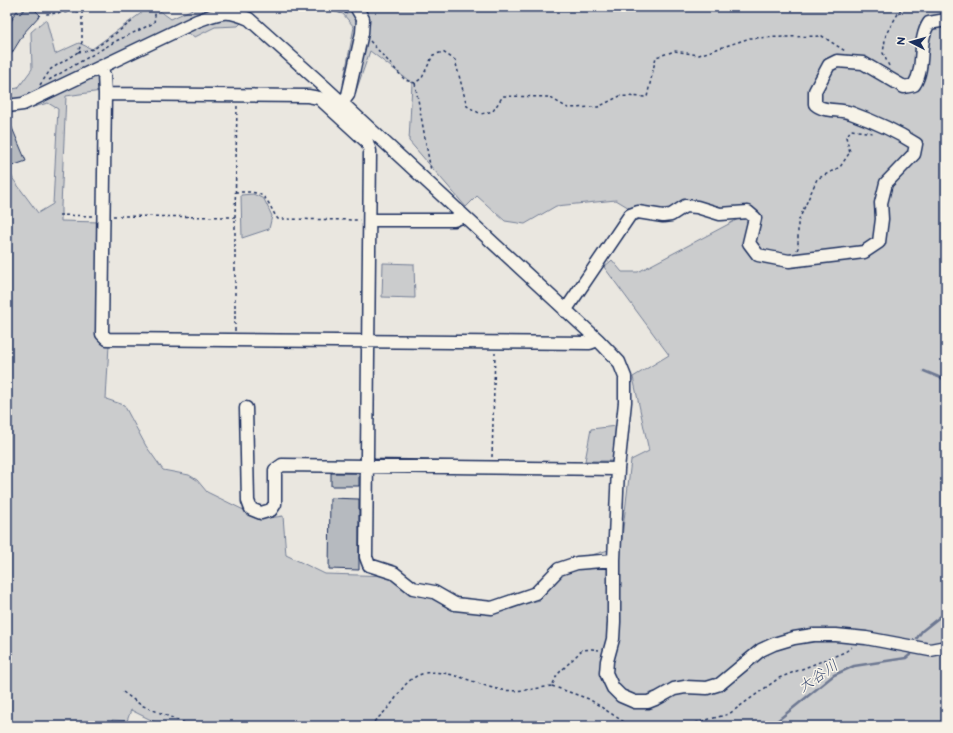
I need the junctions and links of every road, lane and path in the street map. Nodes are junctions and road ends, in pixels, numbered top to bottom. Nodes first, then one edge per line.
1 (156, 7) edge
2 (315, 7) edge
3 (902, 7) edge
4 (354, 11) edge
5 (46, 14) dead end
6 (134, 20) dead end
7 (946, 20) edge
8 (362, 33) junction
9 (845, 51) dead end
10 (78, 52) junction
11 (99, 68) junction
12 (890, 69) dead end
13 (415, 83) junction
14 (105, 94) junction
15 (237, 95) junction
16 (342, 103) junction
17 (7, 106) edge
18 (879, 134) dead end
19 (432, 187) junction
20 (235, 192) junction
21 (59, 215) dead end
22 (104, 216) junction
23 (464, 216) junction
24 (235, 217) junction
25 (370, 220) junction
26 (789, 262) junction
27 (565, 311) junction
28 (598, 340) junction
29 (235, 341) junction
30 (367, 342) junction
31 (496, 343) junction
32 (246, 408) dead end
33 (367, 465) junction
34 (492, 467) junction
35 (618, 469) junction
36 (614, 560) junction
37 (866, 638) junction
38 (944, 645) edge
39 (609, 652) junction
40 (552, 686) junction
41 (123, 692) dead end
42 (192, 726) edge
43 (370, 726) edge
44 (630, 726) edge
45 (684, 726) edge

1 - 10 path
2 - 4 path
3 - 12 path
4 - 8 street
5 - 10 path
6 - 10 path
7 - 26 street
8 - 13 path
8 - 16 street
9 - 13 path
11 - 14 street
11 - 16 street
11 - 17 street
13 - 19 path
14 - 15 street
14 - 22 street
15 - 20 path
15 - 25 street
16 - 19 street
18 - 26 path
19 - 23 street
20 - 24 path
20 - 25 path
21 - 22 path
22 - 24 path
22 - 29 street
23 - 25 street
23 - 27 street
24 - 29 path
25 - 30 street
26 - 27 street
27 - 28 street
28 - 31 street
28 - 35 street
29 - 30 street
30 - 31 street
30 - 33 street
31 - 34 path
32 - 33 street
33 - 34 street
33 - 36 street
34 - 35 street
35 - 36 street
36 - 39 street
37 - 38 street
37 - 39 street
37 - 45 path
39 - 40 path
40 - 43 path
40 - 44 path
41 - 42 path

